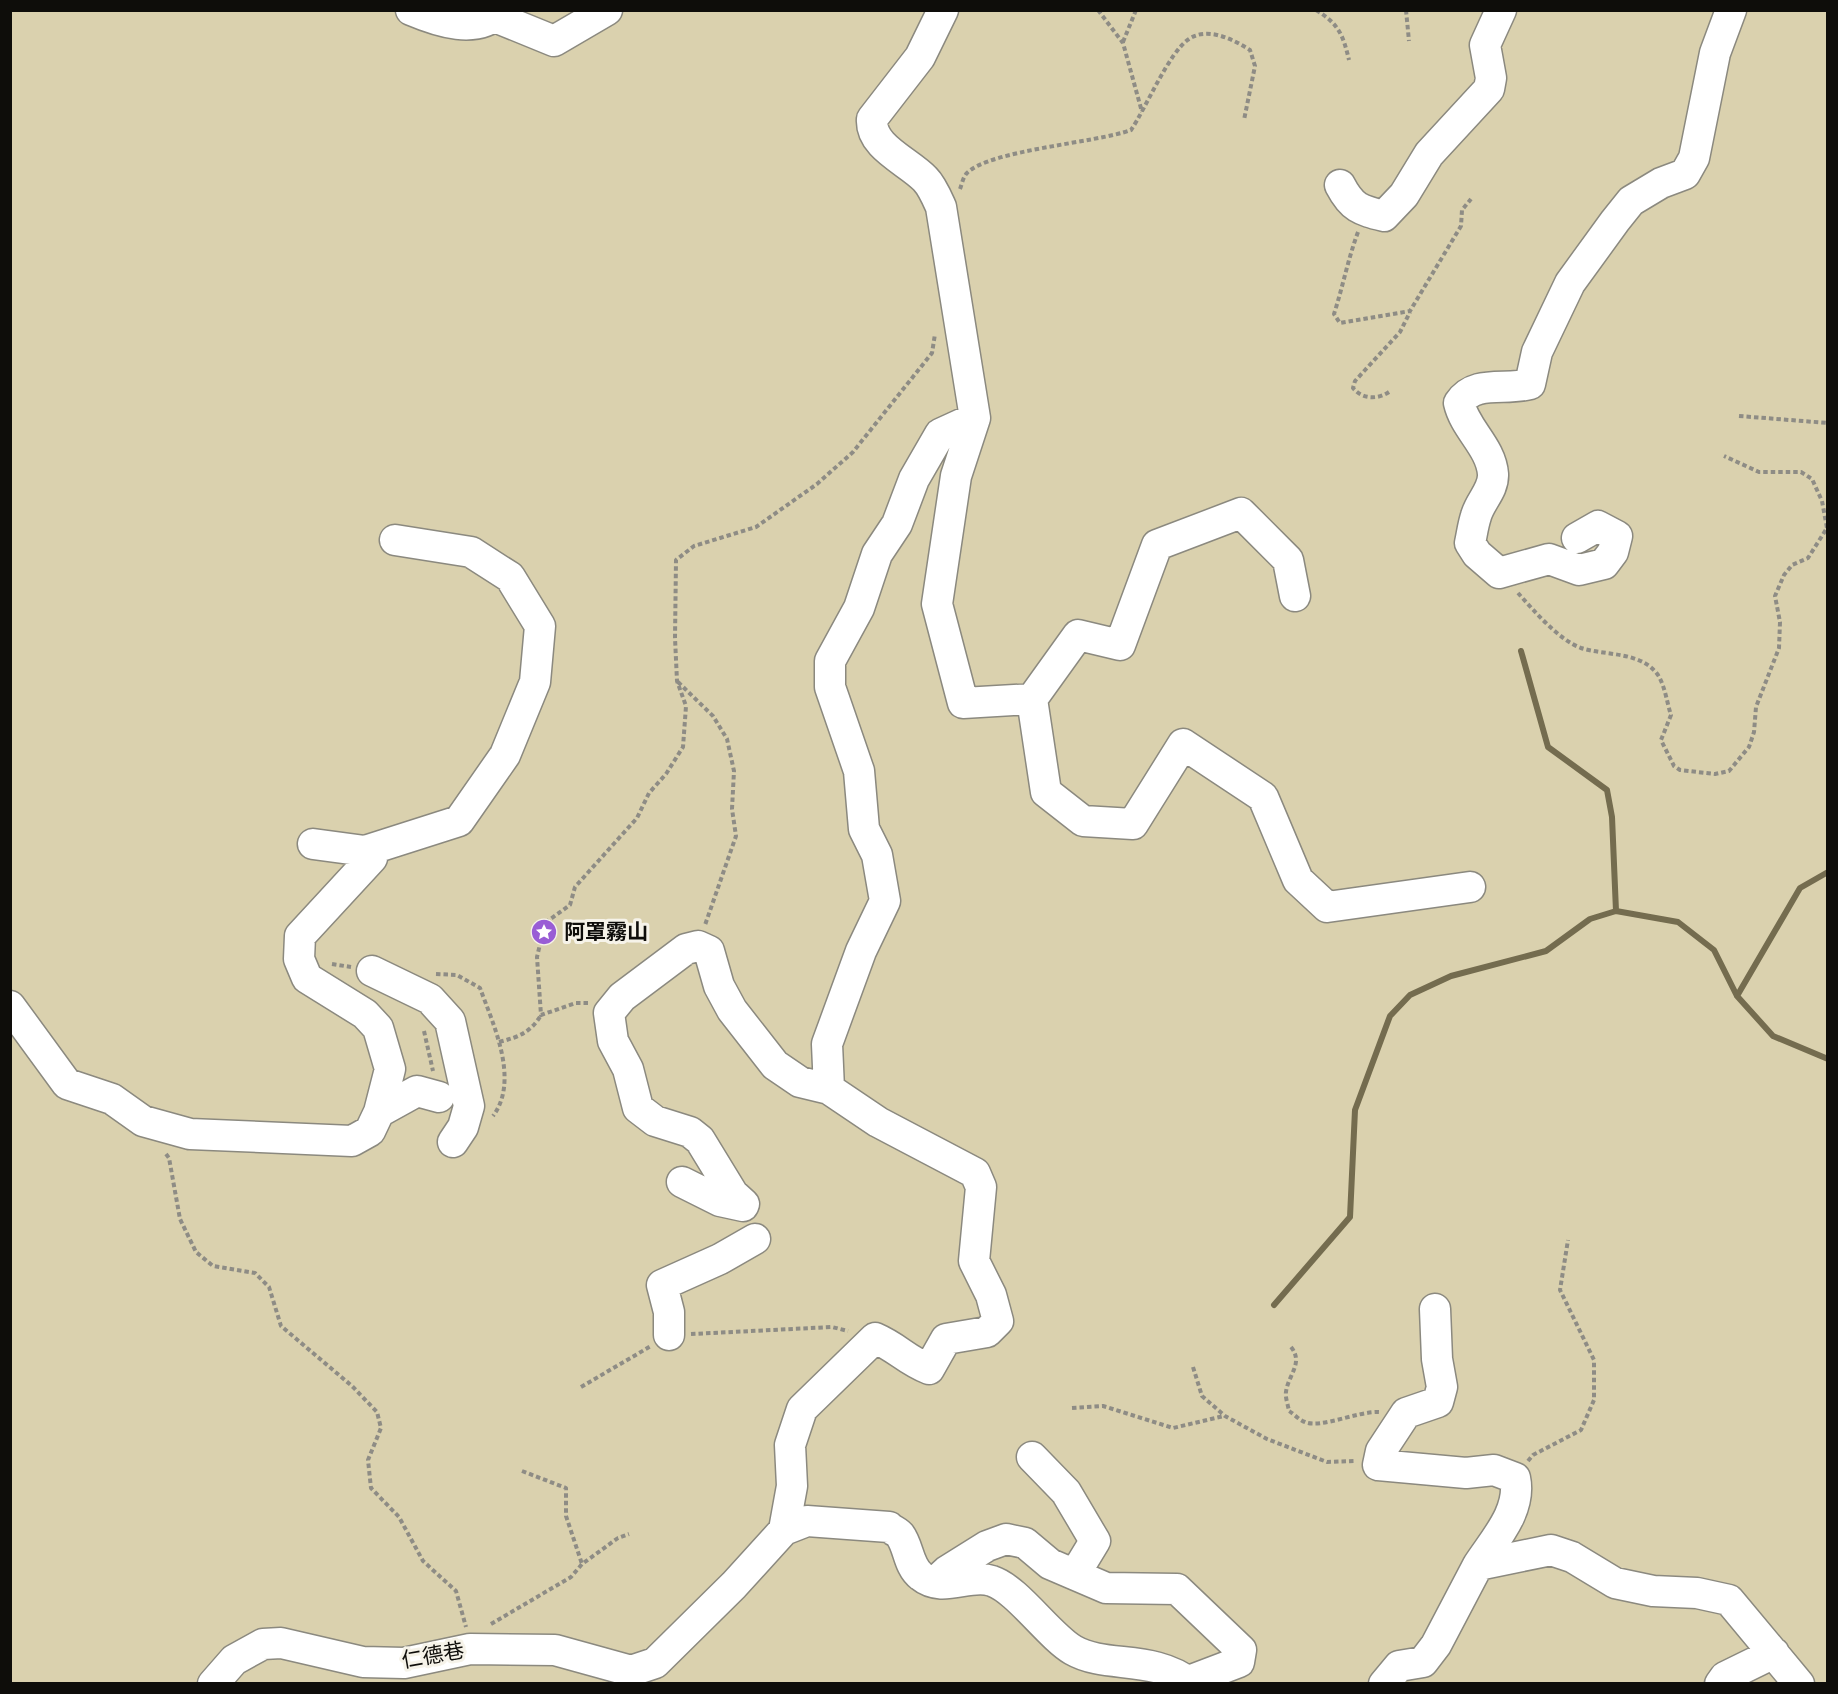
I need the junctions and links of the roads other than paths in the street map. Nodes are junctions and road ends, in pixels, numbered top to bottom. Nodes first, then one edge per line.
1 (411, 10) edge
2 (607, 10) edge
3 (943, 10) edge
4 (1502, 10) edge
5 (1731, 10) edge
6 (498, 14) edge
7 (1341, 185) dead end
8 (975, 418) junction
9 (1577, 538) dead end
10 (395, 540) dead end
11 (1295, 596) dead end
12 (1032, 699) junction
13 (313, 844) dead end
14 (365, 851) junction
15 (1470, 887) dead end
16 (372, 971) dead end
17 (10, 1006) edge
18 (829, 1089) junction
19 (439, 1097) dead end
20 (379, 1112) junction
21 (453, 1142) dead end
22 (682, 1182) dead end
23 (755, 1239) dead end
24 (1435, 1310) dead end
25 (669, 1335) road end
26 (1032, 1457) dead end
27 (783, 1530) junction
28 (1478, 1565) junction
29 (1076, 1574) junction
30 (935, 1582) junction
31 (1774, 1653) junction
32 (636, 1677) edge
33 (1190, 1682) edge
34 (213, 1683) edge
35 (1384, 1683) edge
36 (1720, 1683) edge
37 (1799, 1683) edge

1 - 6 street
2 - 6 street
3 - 8 street
4 - 7 street
5 - 9 street
8 - 12 street
8 - 18 street
10 - 14 street
11 - 12 street
12 - 15 street
13 - 14 street
14 - 20 street
16 - 21 street
17 - 20 street
18 - 22 street
18 - 27 street
19 - 20 street
23 - 25 street
24 - 28 street
26 - 29 street
27 - 30 street
27 - 32 street
28 - 31 street
28 - 35 street
29 - 30 street
29 - 33 street
30 - 33 street
31 - 36 street
31 - 37 street
32 - 34 street, 仁德巷

